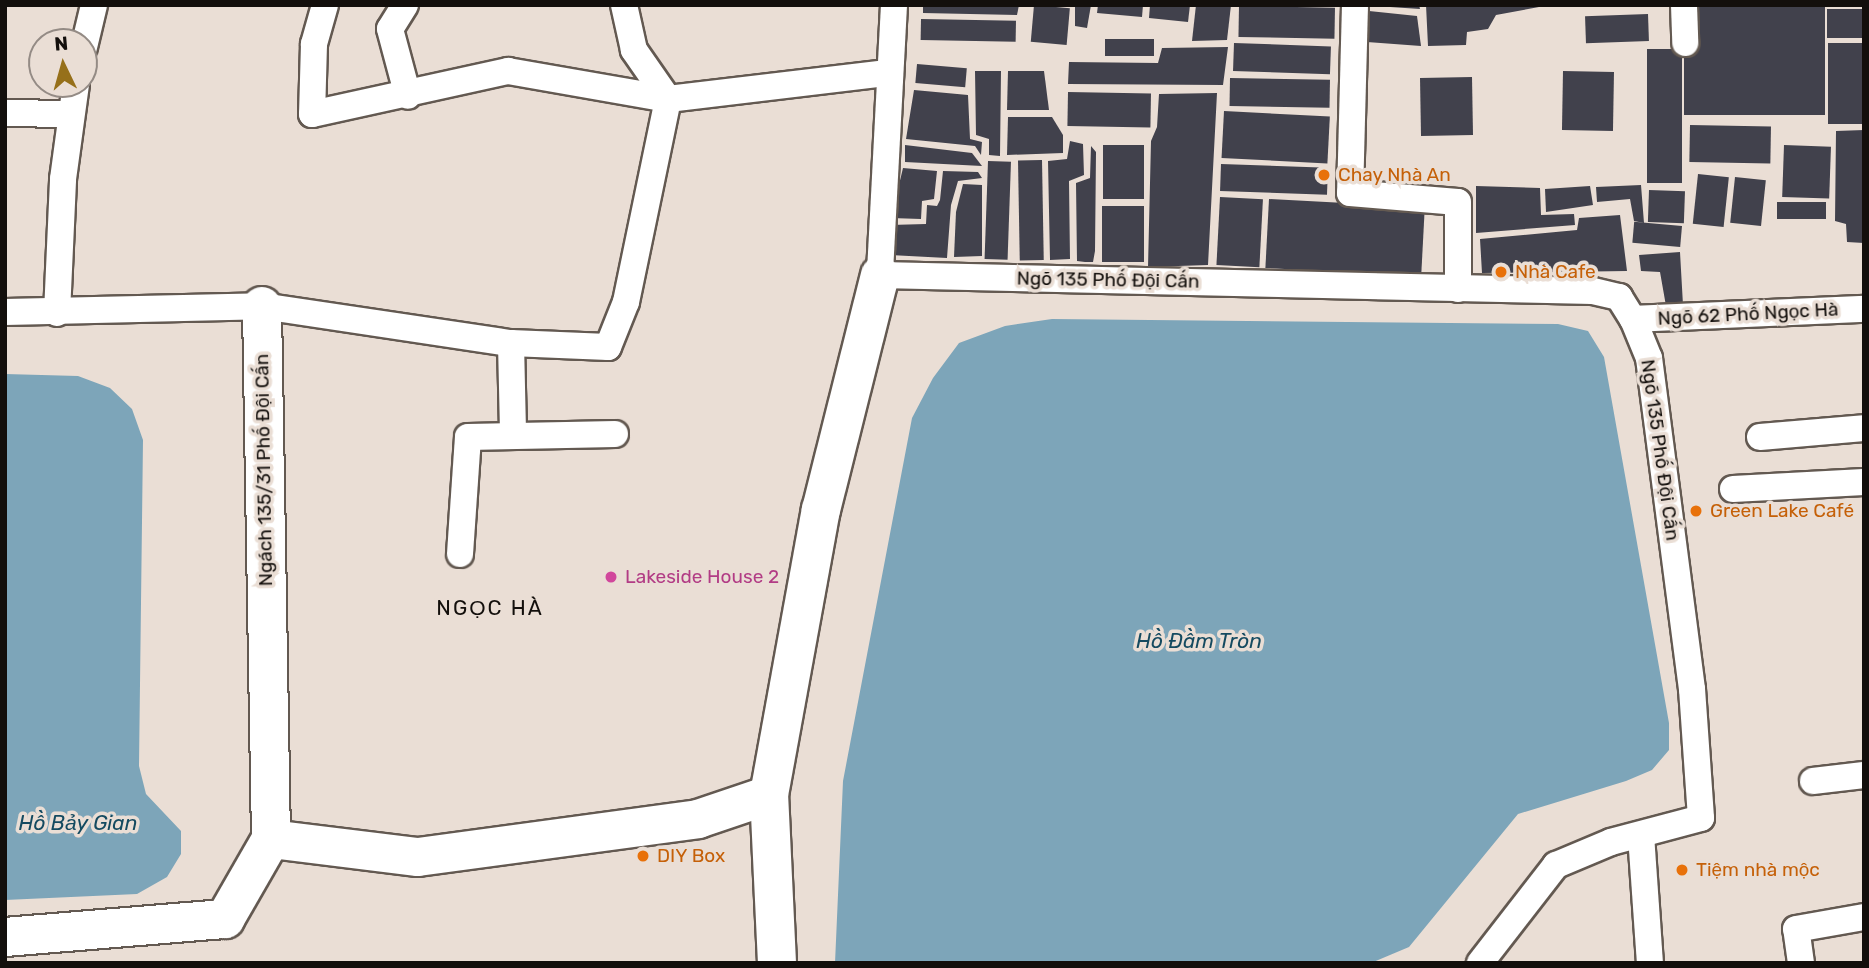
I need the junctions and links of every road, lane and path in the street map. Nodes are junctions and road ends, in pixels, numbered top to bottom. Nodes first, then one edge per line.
1 (94, 5) edge
2 (325, 5) edge
3 (405, 5) edge
4 (624, 5) edge
5 (894, 5) edge
6 (1355, 5) edge
7 (1684, 5) edge
8 (89, 28) edge
9 (1685, 43) dead end
10 (887, 73) junction
11 (408, 96) junction
12 (72, 98) edge
13 (668, 99) junction
14 (5, 113) edge
15 (68, 114) junction
16 (880, 275) junction
17 (1458, 289) junction
18 (261, 306) junction
19 (1864, 309) edge
20 (5, 312) edge
21 (57, 313) junction
22 (1633, 319) junction
23 (511, 343) junction
24 (1864, 428) edge
25 (513, 433) junction
26 (615, 434) dead end
27 (1760, 437) dead end
28 (1864, 482) edge
29 (1733, 489) dead end
30 (460, 554) dead end
31 (1864, 775) edge
32 (1813, 781) dead end
33 (769, 795) junction
34 (1641, 835) junction
35 (271, 839) junction
36 (1864, 917) edge
37 (5, 937) edge
38 (777, 963) edge
39 (1479, 963) edge
40 (1650, 963) edge
41 (1801, 963) edge

1 - 8 lane
2 - 11 lane
3 - 11 lane
4 - 13 lane
5 - 10 lane
6 - 17 lane
7 - 9 lane
10 - 13 lane
10 - 16 lane
11 - 13 lane
12 - 15 lane
13 - 23 lane
14 - 15 lane
15 - 21 lane
16 - 17 lane, Ngõ 135 Phố Đội Cấn
16 - 33 street
17 - 22 lane, Ngõ 135 Phố Đội Cấn
18 - 21 lane
18 - 23 lane
18 - 35 street, Ngách 135/31 Phố Đội Cấn
19 - 22 lane, Ngõ 62 Phố Ngọc Hà
20 - 21 lane
22 - 34 lane, Ngõ 135 Phố Đội Cấn
23 - 25 lane
24 - 27 lane
25 - 26 lane
25 - 30 lane
28 - 29 lane
31 - 32 lane
33 - 35 street
33 - 38 street
34 - 39 lane, Ngõ 135 Phố Đội Cấn
34 - 40 lane
35 - 37 street
36 - 41 lane

